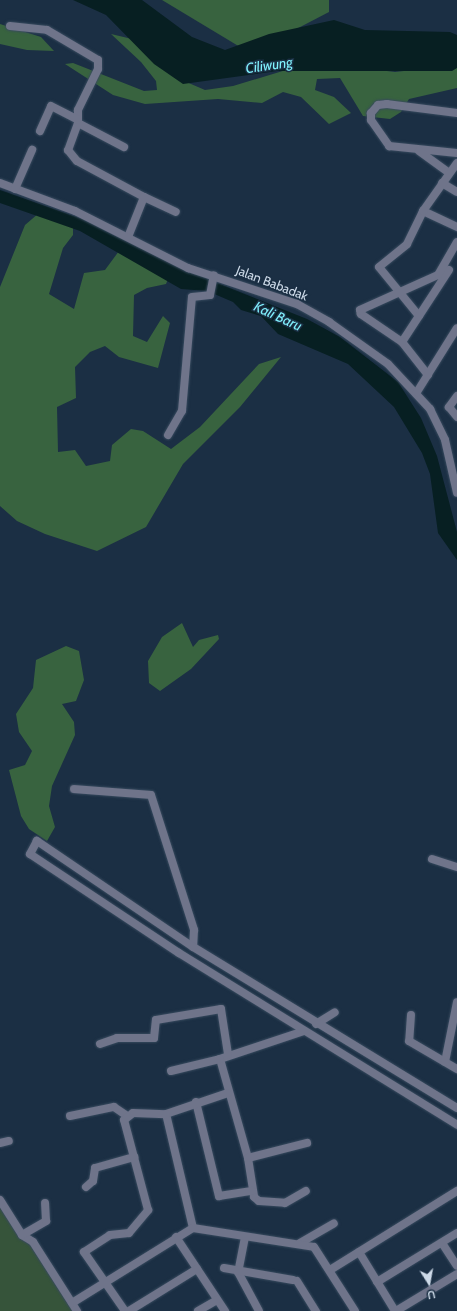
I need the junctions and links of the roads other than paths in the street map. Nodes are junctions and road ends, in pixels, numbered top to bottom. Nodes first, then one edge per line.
1 (10, 26) dead end
2 (457, 113) edge
3 (78, 122) junction
4 (40, 131) dead end
5 (124, 146) dead end
6 (32, 150) dead end
7 (419, 151) junction
8 (457, 153) edge
9 (457, 163) edge
10 (449, 173) junction
11 (0, 183) edge
12 (442, 183) junction
13 (15, 188) junction
14 (457, 192) edge
15 (144, 197) junction
16 (423, 211) junction
17 (176, 212) dead end
18 (457, 227) edge
19 (128, 237) junction
20 (457, 242) edge
21 (451, 268) edge
22 (214, 274) junction
23 (398, 294) junction
24 (419, 316) junction
25 (457, 328) edge
26 (402, 342) junction
27 (428, 375) junction
28 (417, 392) junction
29 (457, 396) edge
30 (457, 417) edge
31 (168, 435) dead end
32 (455, 472) edge
33 (457, 493) edge
34 (74, 789) dead end
35 (432, 859) dead end
36 (457, 867) edge
37 (193, 947) junction
38 (457, 1002) edge
39 (335, 1012) dead end
40 (411, 1015) dead end
41 (316, 1024) junction
42 (304, 1031) junction
43 (100, 1044) dead end
44 (228, 1054) junction
45 (220, 1059) junction
46 (445, 1062) junction
47 (457, 1069) edge
48 (171, 1071) dead end
49 (424, 1088) junction
50 (228, 1093) junction
51 (417, 1098) junction
52 (196, 1102) junction
53 (457, 1108) edge
54 (166, 1114) junction
55 (126, 1115) junction
56 (70, 1116) dead end
57 (457, 1125) edge
58 (8, 1141) dead end
59 (0, 1143) edge
60 (307, 1143) dead end
61 (134, 1157) junction
62 (248, 1158) junction
63 (86, 1186) dead end
64 (457, 1190) edge
65 (252, 1191) junction
66 (306, 1191) dead end
67 (0, 1200) edge
68 (44, 1203) dead end
69 (334, 1223) dead end
70 (193, 1228) junction
71 (22, 1234) junction
72 (457, 1234) edge
73 (176, 1237) junction
74 (245, 1237) junction
75 (300, 1243) junction
76 (442, 1243) junction
77 (359, 1252) junction
78 (457, 1266) edge
79 (224, 1268) dead end
80 (197, 1269) junction
81 (330, 1270) junction
82 (238, 1272) junction
83 (457, 1274) edge
84 (102, 1281) junction
85 (377, 1282) junction
86 (217, 1300) junction
87 (72, 1303) junction
88 (77, 1311) edge
89 (125, 1311) edge
90 (129, 1311) edge
91 (198, 1311) edge
92 (225, 1311) edge
93 (259, 1311) edge
94 (316, 1311) edge
95 (355, 1311) edge
96 (395, 1311) edge

1 - 3 street
2 - 7 street
3 - 4 street
3 - 5 street
3 - 15 street
6 - 13 street
7 - 8 street
7 - 10 street
9 - 10 street
10 - 12 street
11 - 13 street, Jalan Babadak
12 - 14 street
12 - 16 street
13 - 19 street, Jalan Babadak
15 - 17 street
15 - 19 street
16 - 18 street
16 - 23 street
19 - 22 street, Jalan Babadak
20 - 21 street
21 - 23 street
21 - 24 street
22 - 28 street, Jalan Babadak
22 - 31 street
23 - 24 street
23 - 26 street
24 - 26 street
25 - 27 street
26 - 27 street
27 - 28 street
28 - 32 street, Jalan Babadak
29 - 30 street
32 - 33 street, Jalan Babadak
34 - 37 street
35 - 36 street
37 - 41 street
37 - 42 street
38 - 46 street
39 - 41 street
40 - 46 street
41 - 49 street
42 - 44 street
42 - 51 street
43 - 44 street
44 - 45 street
45 - 48 street
45 - 50 street
46 - 47 street
49 - 51 street
49 - 53 street
50 - 52 street
50 - 62 street
51 - 57 street
52 - 54 street
52 - 65 street
54 - 55 street
54 - 70 street
55 - 56 street
55 - 61 street
58 - 59 street
60 - 62 street
61 - 63 street
61 - 84 street
62 - 65 street
64 - 77 street
65 - 66 street
67 - 71 street
68 - 71 street
69 - 75 street
70 - 73 street
70 - 74 street
71 - 87 street
72 - 76 street
73 - 80 street
73 - 84 street
74 - 75 street
74 - 82 street
75 - 81 street
76 - 78 street
76 - 85 street
77 - 81 street
77 - 85 street
79 - 82 street
80 - 86 street
80 - 90 street
81 - 95 street
82 - 93 street
82 - 94 street
83 - 96 street
84 - 87 street
84 - 89 street
85 - 96 street
86 - 91 street
86 - 92 street
87 - 88 street

